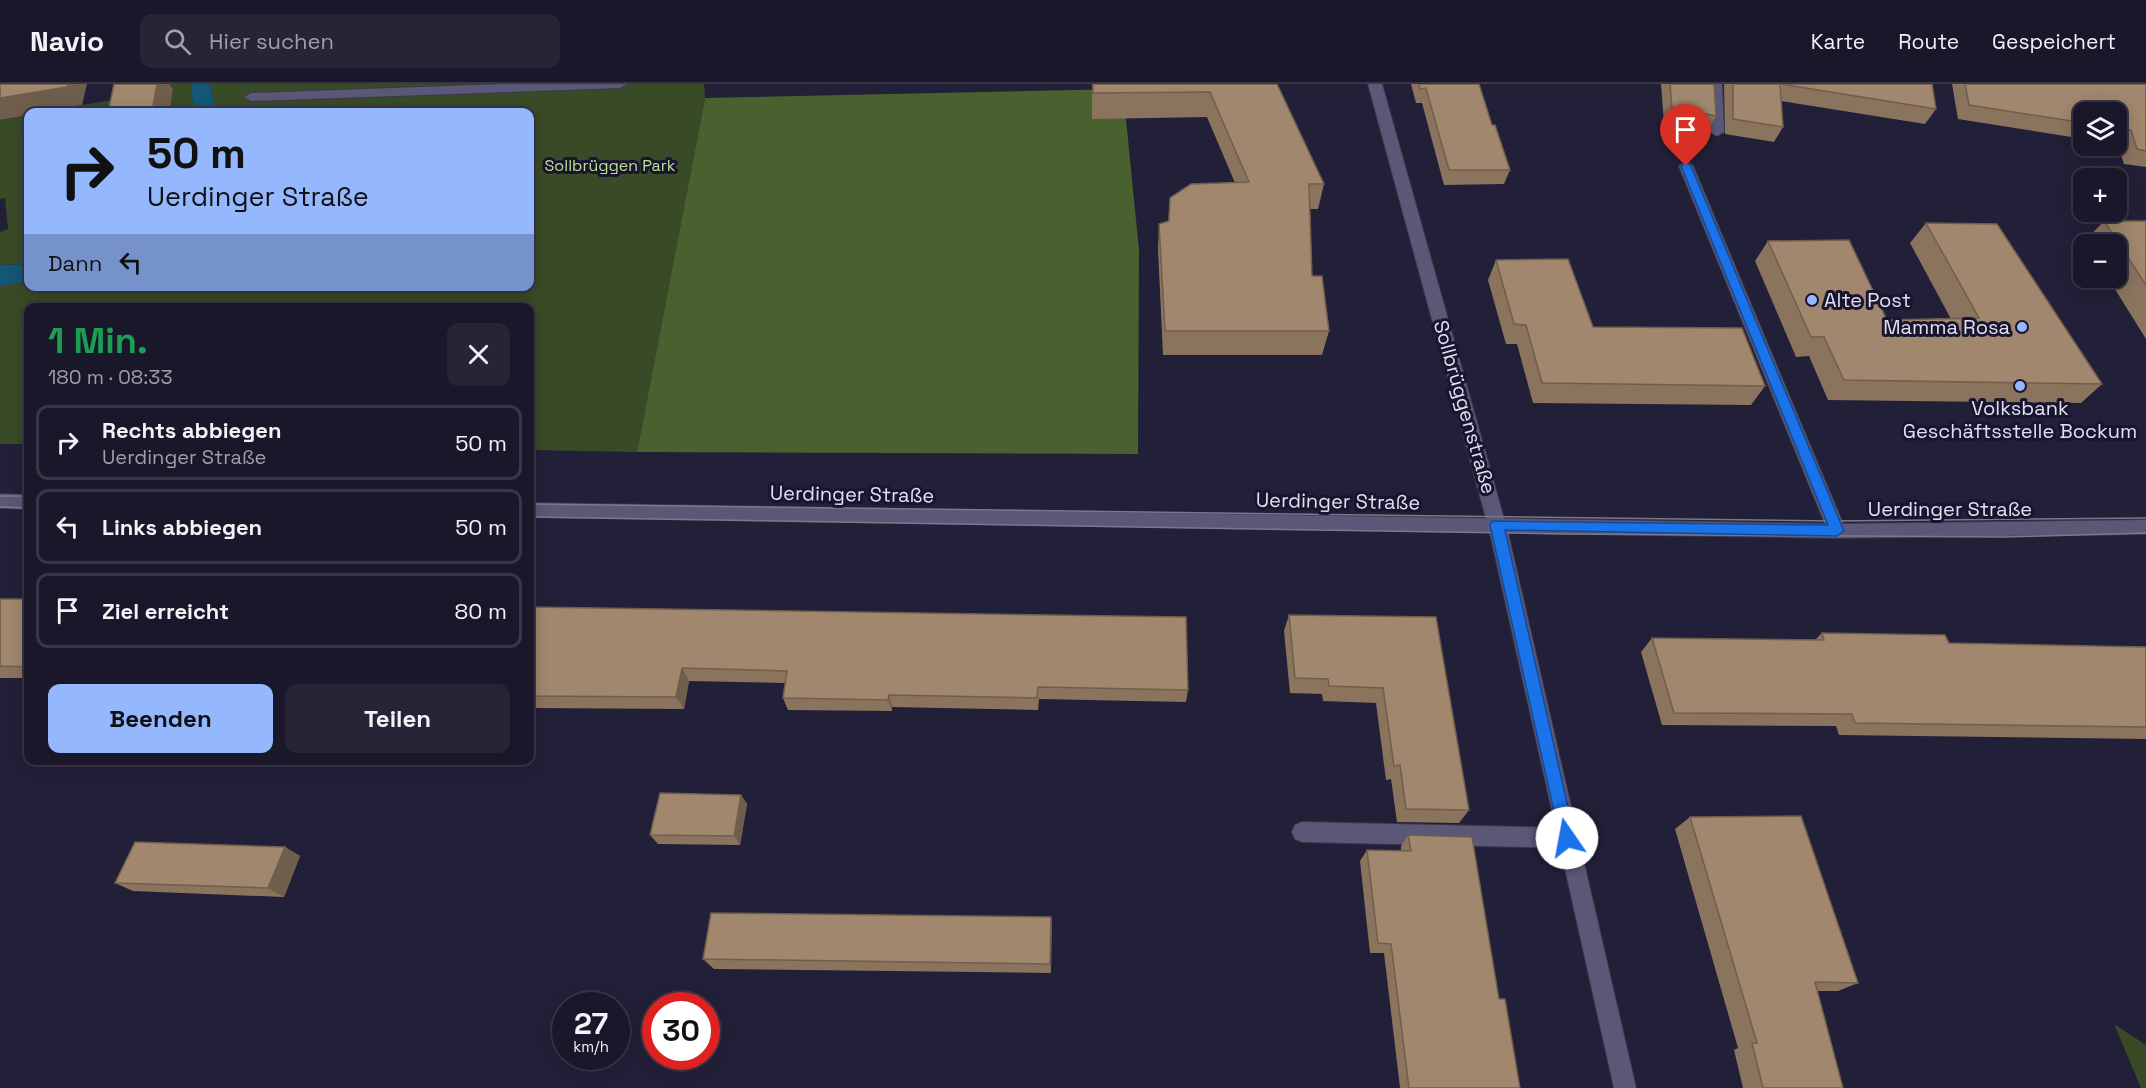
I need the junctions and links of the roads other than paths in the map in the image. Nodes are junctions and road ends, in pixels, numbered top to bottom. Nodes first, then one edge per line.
1 (620, 84) edge
2 (1375, 84) edge
3 (1715, 84) edge
4 (251, 98) dead end
5 (1717, 132) edge
6 (1686, 166) dead end
7 (0, 501) edge
8 (24, 502) edge
9 (534, 510) edge
10 (1497, 525) junction
11 (2146, 526) edge
12 (1837, 531) junction
13 (1302, 832) dead end
14 (1567, 838) junction
15 (1625, 1088) edge

1 - 4 main road
2 - 10 main road, Sollbrüggenstraße
3 - 5 main road
6 - 12 main road
7 - 8 main road
9 - 10 main road, Uerdinger Straße
10 - 12 main road, Uerdinger Straße
10 - 14 main road, Sollbrüggenstraße
11 - 12 main road, Uerdinger Straße
13 - 14 main road
14 - 15 main road, Sollbrüggenstraße

